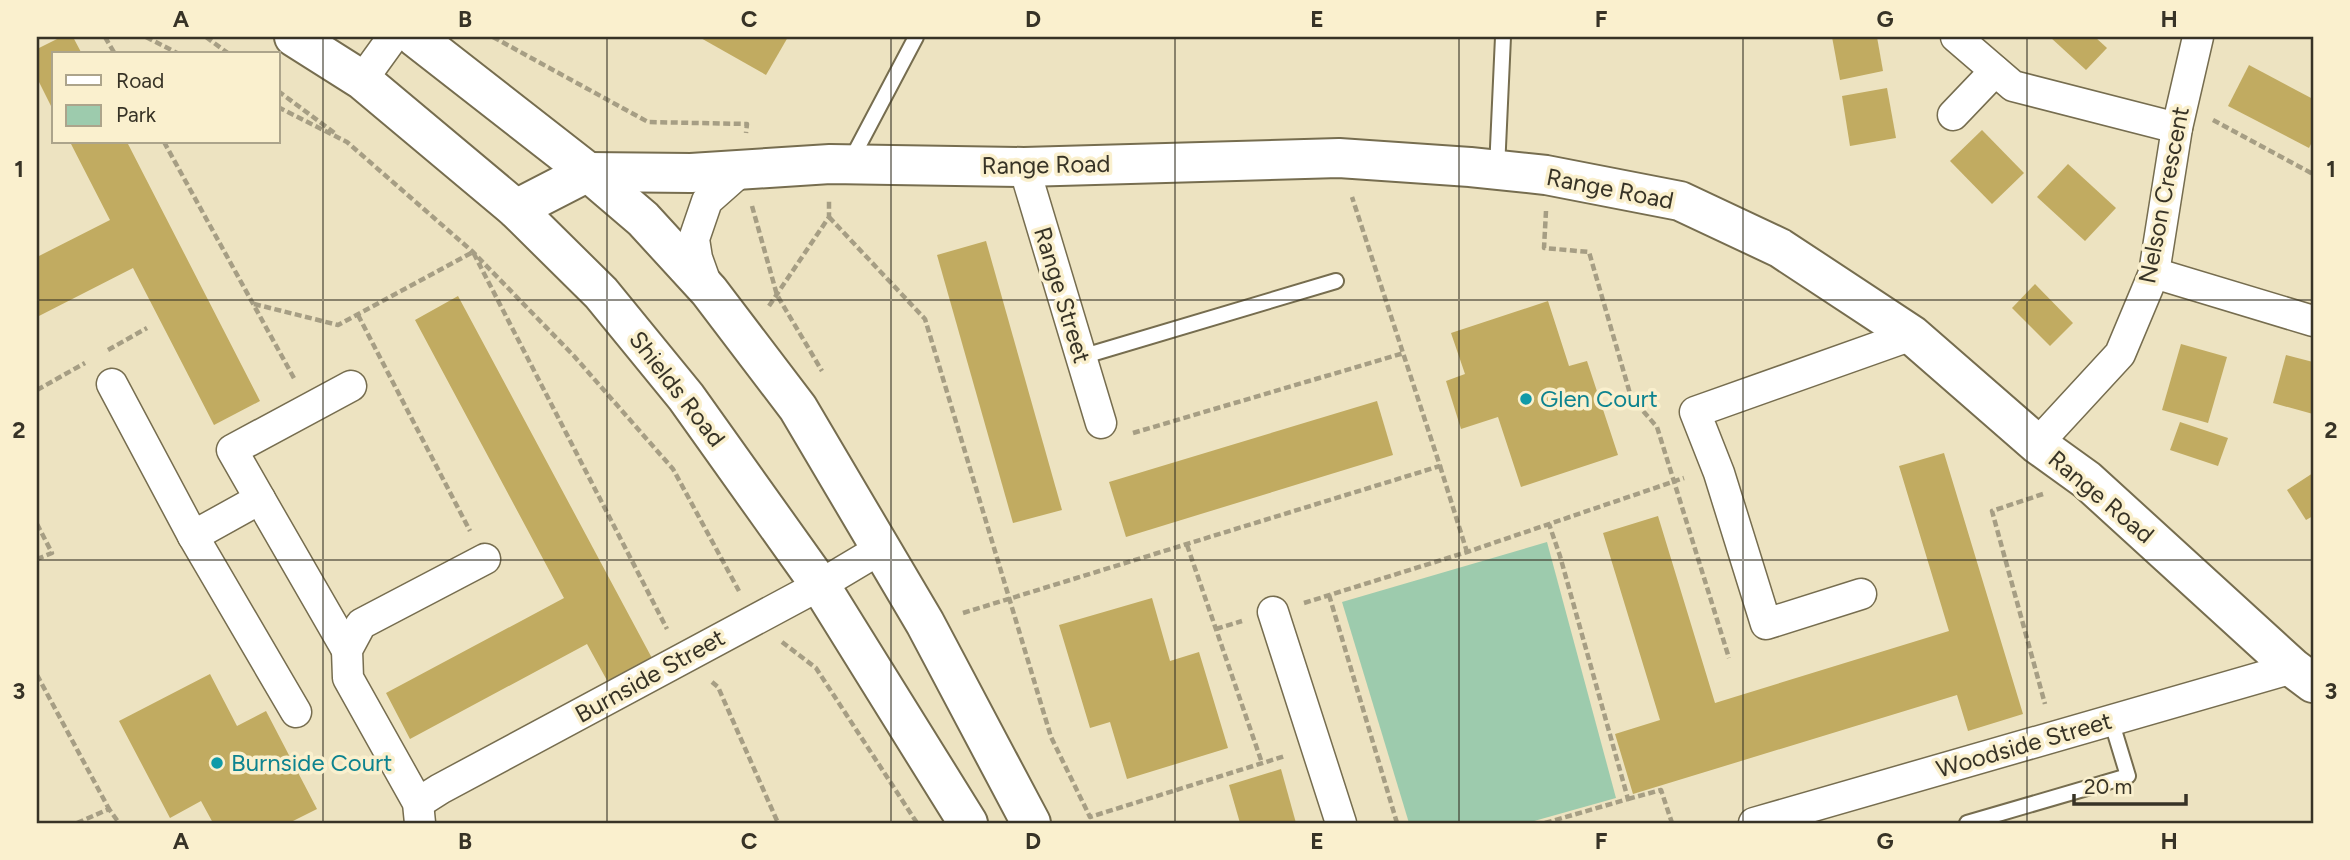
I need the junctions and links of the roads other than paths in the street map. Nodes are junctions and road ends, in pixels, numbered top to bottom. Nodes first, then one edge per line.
1 (294, 37) edge
2 (393, 37) edge
3 (415, 37) edge
4 (916, 37) edge
5 (1503, 37) edge
6 (1956, 37) edge
7 (2198, 37) edge
8 (1995, 71) junction
9 (362, 80) junction
10 (1953, 114) dead end
11 (2179, 116) junction
12 (839, 164) junction
13 (1024, 167) junction
14 (742, 170) junction
15 (1497, 170) junction
16 (588, 172) junction
17 (516, 209) junction
18 (2154, 273) junction
19 (1336, 281) dead end
20 (709, 291) junction
21 (2313, 321) edge
22 (1912, 335) junction
23 (1081, 357) junction
24 (112, 384) dead end
25 (351, 386) dead end
26 (1101, 423) road end
27 (2037, 444) junction
28 (260, 499) junction
29 (193, 536) junction
30 (882, 548) junction
31 (485, 559) road end
32 (820, 585) junction
33 (1861, 594) dead end
34 (1273, 612) road end
35 (347, 650) junction
36 (2303, 675) edge
37 (296, 712) dead end
38 (2111, 720) junction
39 (419, 813) edge
40 (968, 823) edge
41 (1031, 823) edge
42 (1341, 823) edge
43 (1754, 823) edge
44 (1967, 823) edge

1 - 9 main road, Shields Road
2 - 9 street
3 - 16 main road
4 - 12 lane
5 - 15 lane
6 - 8 street
7 - 11 street, Nelson Crescent
8 - 10 street
8 - 11 street
9 - 17 main road, Shields Road
11 - 18 street, Nelson Crescent
12 - 13 main road, Range Road
12 - 14 main road, Range Road
13 - 15 main road, Range Road
13 - 23 street, Range Street
14 - 16 main road, Range Road
14 - 20 street
15 - 22 main road, Range Road
16 - 17 main road, Range Road
16 - 20 main road
17 - 32 main road, Shields Road
18 - 21 street
18 - 27 street, Nelson Crescent
19 - 23 lane
20 - 30 main road
22 - 27 main road, Range Road
22 - 33 street
23 - 26 street, Range Street
24 - 29 street
25 - 28 street
27 - 36 main road, Range Road
28 - 29 street
28 - 35 street
29 - 37 street
30 - 32 street, Burnside Street
30 - 41 main road
31 - 35 street
32 - 39 street, Burnside Street
32 - 40 main road, Shields Road
34 - 42 street
35 - 39 street
36 - 38 street, Woodside Street
38 - 43 street, Woodside Street
38 - 44 lane

